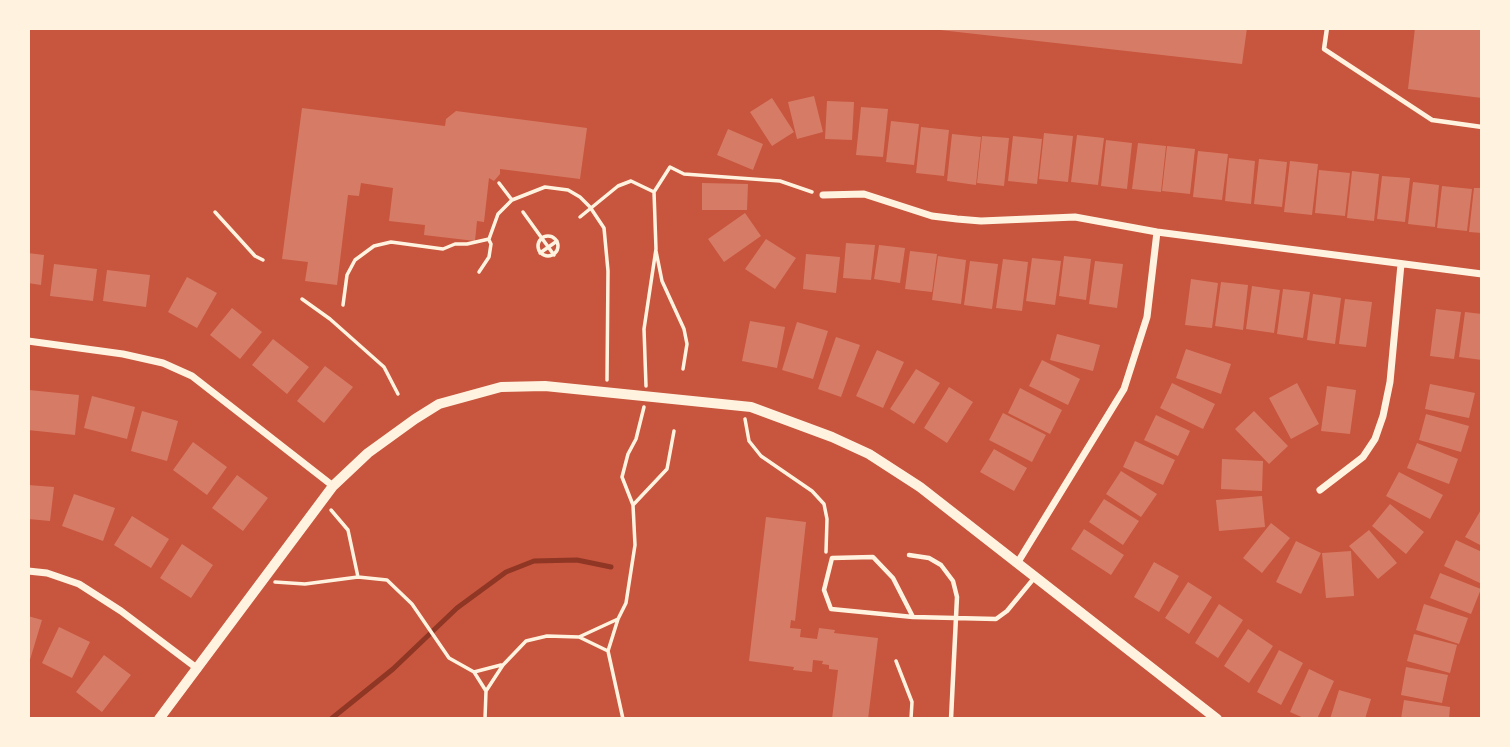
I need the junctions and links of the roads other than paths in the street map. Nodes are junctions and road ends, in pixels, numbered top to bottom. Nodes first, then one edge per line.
1 (1327, 28) edge
2 (1482, 127) edge
3 (822, 195) road end
4 (1157, 232) junction
5 (1401, 264) junction
6 (1482, 274) edge
7 (28, 341) edge
8 (333, 485) junction
9 (1320, 490) dead end
10 (909, 555) dead end
11 (1018, 562) junction
12 (28, 570) edge
13 (1035, 577) junction
14 (958, 616) junction
15 (913, 617) junction
16 (198, 669) junction
17 (159, 719) edge
18 (951, 719) edge
19 (1217, 719) edge

1 - 2 lane
3 - 4 street
4 - 5 street
4 - 11 street
5 - 6 street
5 - 9 street
7 - 8 street
8 - 11 street
8 - 16 street
10 - 14 lane
11 - 13 street
12 - 16 street
13 - 14 lane
13 - 19 street
14 - 15 lane
14 - 18 lane
15 - 15 lane
16 - 17 street

